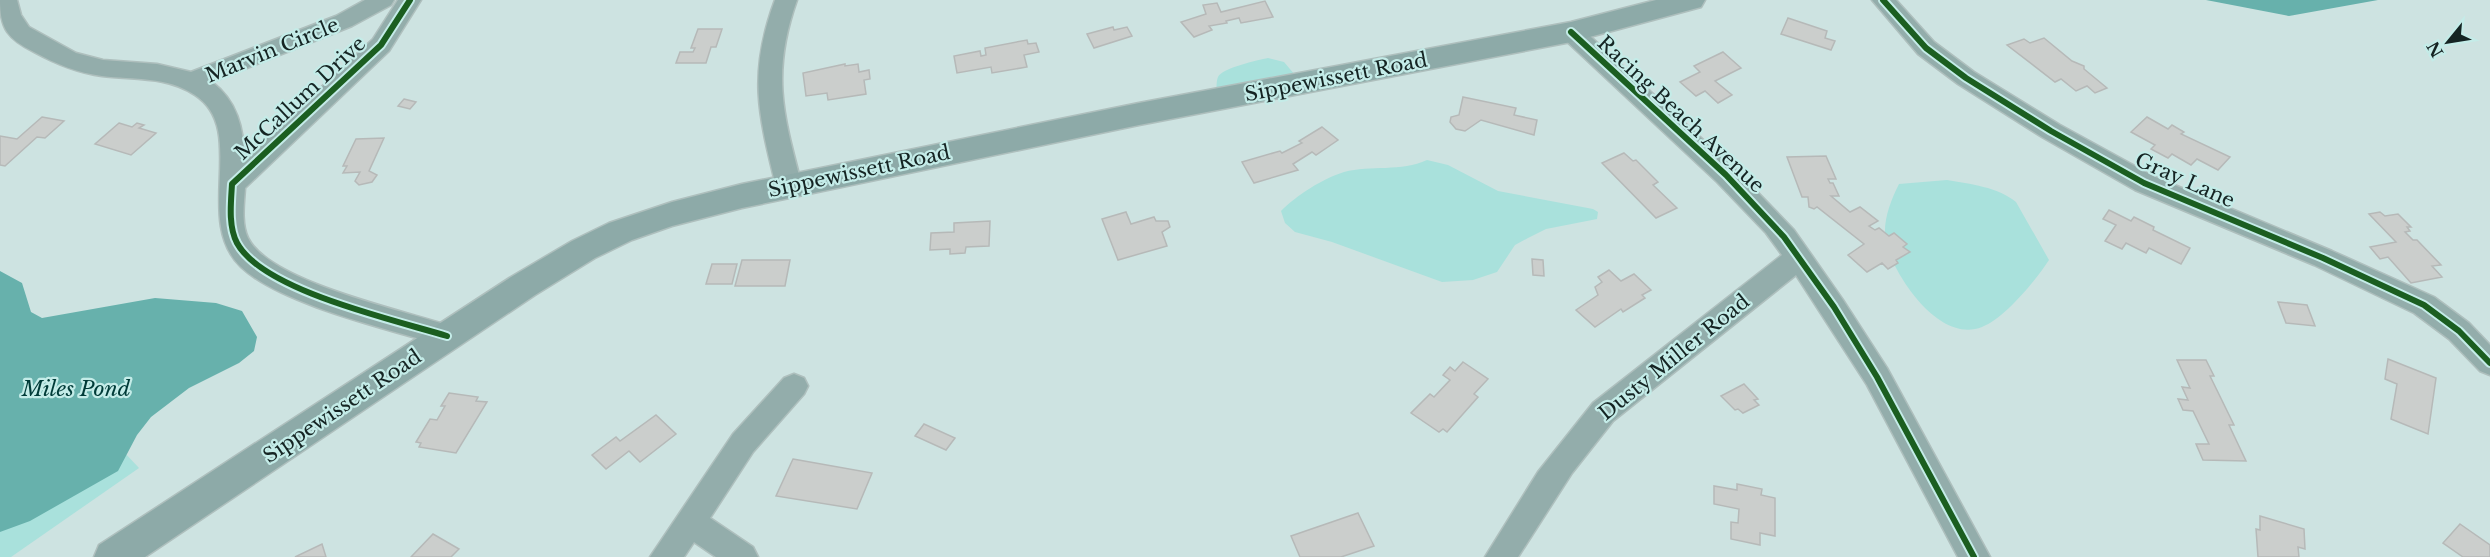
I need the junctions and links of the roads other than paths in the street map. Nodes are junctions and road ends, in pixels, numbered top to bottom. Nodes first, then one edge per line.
1 (6, 0) edge
2 (383, 0) edge
3 (410, 0) edge
4 (786, 0) edge
5 (1691, 0) edge
6 (1883, 0) edge
7 (1571, 32) junction
8 (192, 81) junction
9 (232, 184) junction
10 (789, 186) junction
11 (1798, 258) junction
12 (447, 336) junction
13 (2490, 363) edge
14 (794, 386) dead end
15 (692, 523) junction
16 (113, 557) edge
17 (666, 557) edge
18 (742, 557) edge
19 (1501, 557) edge
20 (1974, 557) edge

1 - 8 street, Marvin Circle
2 - 8 street, Marvin Circle
3 - 9 street, McCallum Drive
4 - 10 street
5 - 7 main road, Sippewissett Road
6 - 13 street, Gray Lane
7 - 10 main road, Sippewissett Road
7 - 11 street, Racing Beach Avenue
8 - 9 street, Marvin Circle
9 - 12 street, McCallum Drive
10 - 12 main road, Sippewissett Road
11 - 19 street, Dusty Miller Road
11 - 20 street, Racing Beach Avenue
12 - 16 main road, Sippewissett Road
14 - 15 street
15 - 17 street
15 - 18 street

